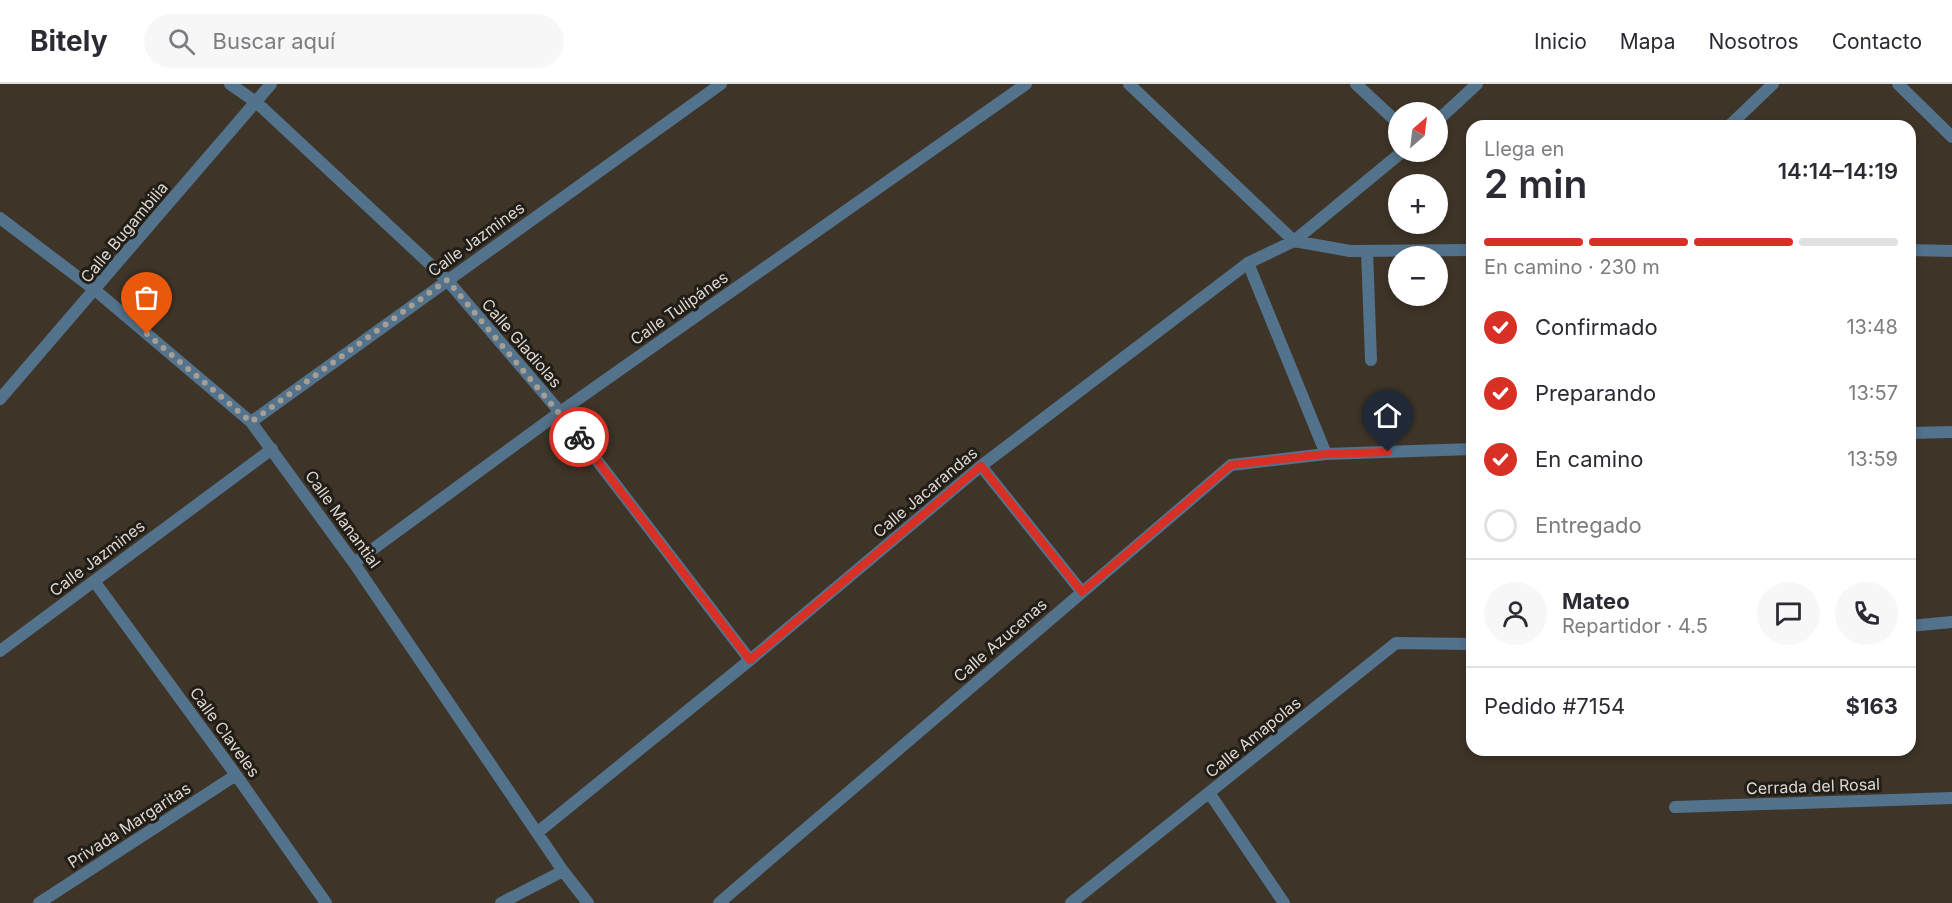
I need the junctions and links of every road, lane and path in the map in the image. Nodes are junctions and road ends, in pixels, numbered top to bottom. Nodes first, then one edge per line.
1 (230, 84) edge
2 (271, 84) edge
3 (721, 84) edge
4 (1026, 84) edge
5 (1129, 84) edge
6 (1356, 84) edge
7 (1477, 84) edge
8 (1773, 84) edge
9 (1898, 84) edge
10 (255, 102) junction
11 (1448, 111) edge
12 (1388, 114) edge
13 (1735, 120) edge
14 (1952, 137) edge
15 (1390, 162) edge
16 (0, 218) edge
17 (1294, 241) junction
18 (1466, 250) edge
19 (1916, 250) edge
20 (1367, 251) junction
21 (1952, 251) edge
22 (1248, 263) junction
23 (447, 280) junction
24 (95, 290) junction
25 (1371, 360) dead end
26 (0, 399) edge
27 (560, 412) junction
28 (251, 422) junction
29 (1952, 432) edge
30 (1916, 433) edge
31 (272, 449) junction
32 (1466, 449) edge
33 (1326, 454) junction
34 (981, 466) junction
35 (354, 563) junction
36 (94, 581) junction
37 (1082, 592) junction
38 (1952, 622) edge
39 (1916, 625) edge
40 (1466, 644) edge
41 (0, 651) edge
42 (750, 660) junction
43 (236, 775) junction
44 (1210, 794) junction
45 (1952, 798) edge
46 (1674, 807) dead end
47 (538, 832) junction
48 (563, 871) junction
49 (39, 903) edge
50 (326, 903) edge
51 (501, 903) edge
52 (588, 903) edge
53 (719, 903) edge
54 (1071, 903) edge
55 (1284, 903) edge

1 - 10 street, Calle Gladiolas
2 - 10 street, Calle Bugambilia
3 - 23 street, Calle Jazmines
4 - 27 street, Calle Tulipánes
5 - 17 street
6 - 12 street
7 - 11 street
8 - 13 street
9 - 14 street
10 - 23 street, Calle Gladiolas
10 - 24 street, Calle Bugambilia
15 - 17 street, Calle Jacarandas
16 - 24 street, Calle Manantial
17 - 20 street
17 - 22 street, Calle Jacarandas
18 - 20 street
19 - 21 street
20 - 25 street
22 - 33 street
22 - 34 street, Calle Jacarandas
23 - 27 street, Calle Gladiolas
23 - 28 street, Calle Jazmines
24 - 26 street, Calle Bugambilia
24 - 28 street, Calle Manantial
27 - 35 street, Calle Tulipánes
27 - 42 street, Calle Gladiolas
28 - 31 street, Calle Manantial
29 - 30 street
31 - 35 street, Calle Manantial
31 - 36 street, Calle Jazmines
32 - 33 street, Calle Azucenas
33 - 37 street, Calle Azucenas
34 - 37 street
34 - 42 street, Calle Jacarandas
35 - 47 street, Calle Manantial
36 - 41 street, Calle Jazmines
36 - 43 street, Calle Claveles
37 - 53 street, Calle Azucenas
38 - 39 street
40 - 44 street, Calle Amapolas
42 - 47 street, Calle Jacarandas
43 - 49 street, Privada Margaritas
43 - 50 street, Calle Claveles
44 - 54 street, Calle Amapolas
44 - 55 street
45 - 46 street, Cerrada del Rosal
47 - 48 street, Calle Manantial
48 - 51 street
48 - 52 street, Calle Manantial

